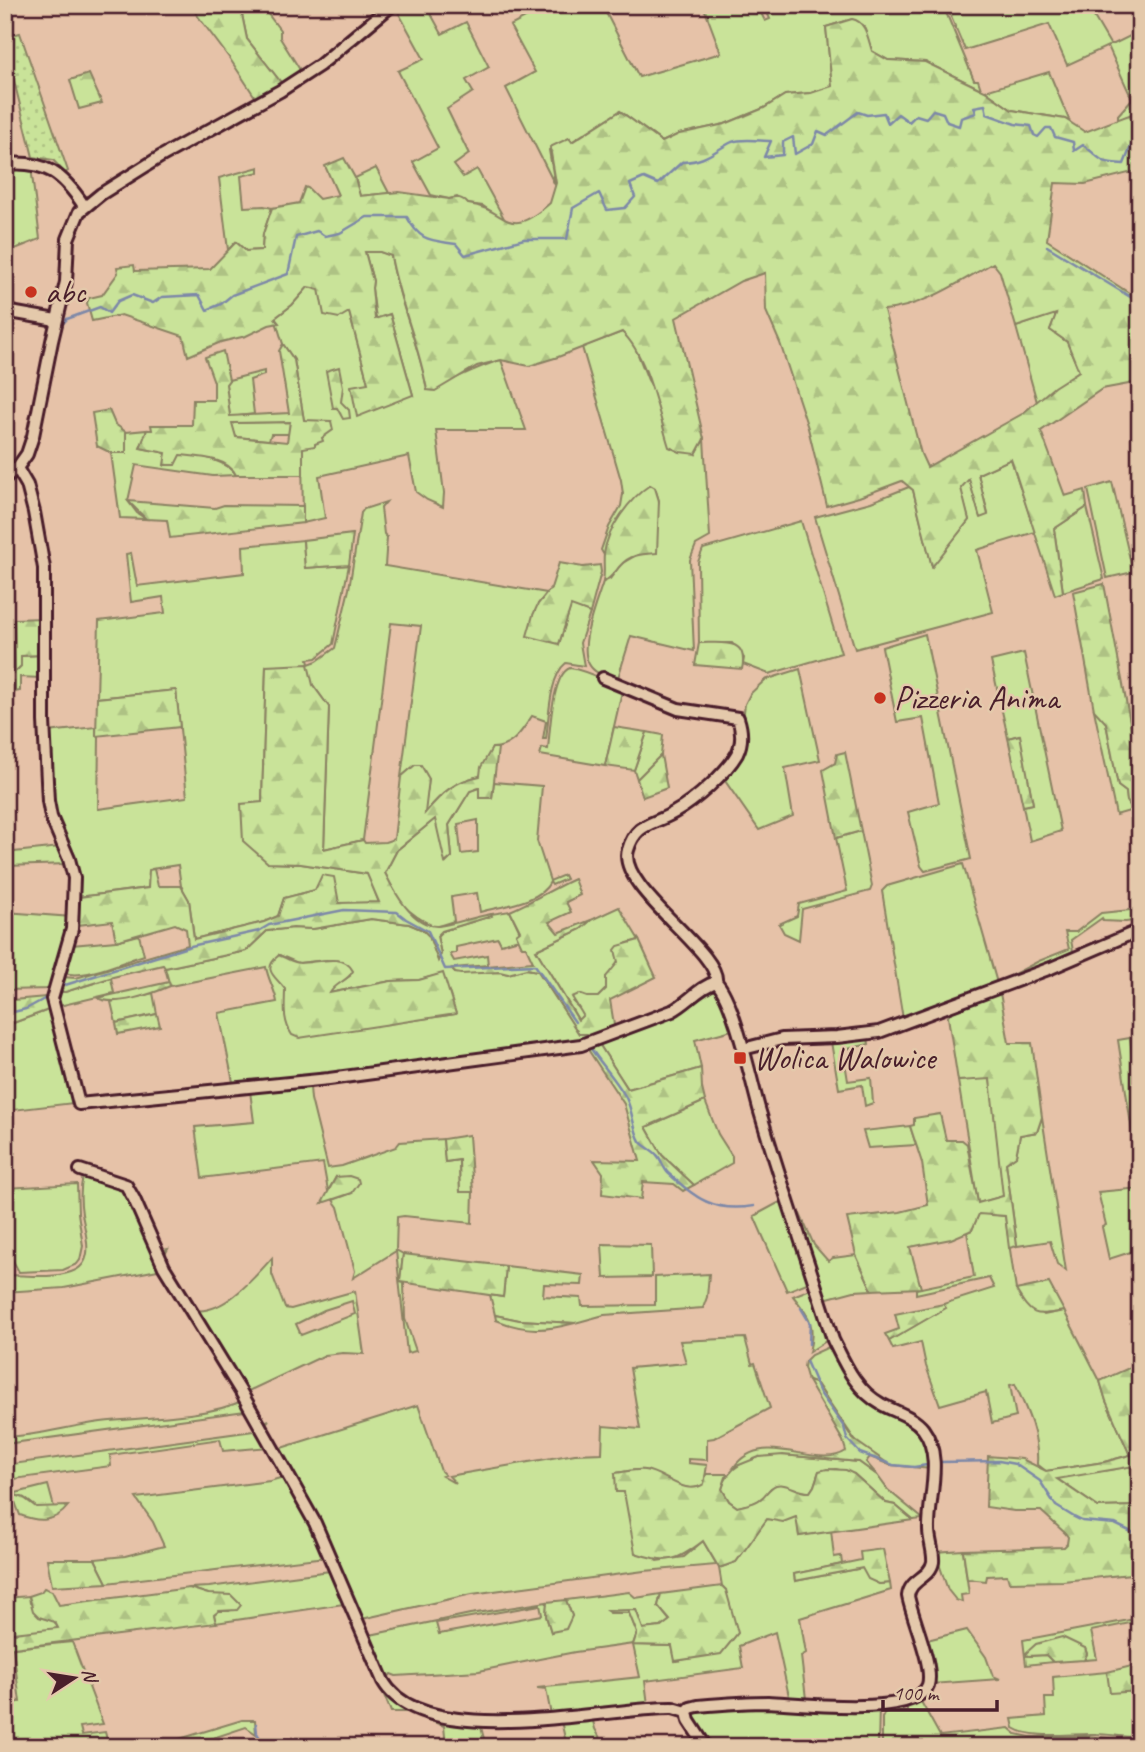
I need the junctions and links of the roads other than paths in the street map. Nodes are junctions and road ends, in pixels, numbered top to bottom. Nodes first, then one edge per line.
1 (392, 5) edge
2 (5, 164) edge
3 (84, 206) junction
4 (5, 311) edge
5 (56, 320) junction
6 (17, 468) junction
7 (5, 478) edge
8 (603, 678) dead end
9 (1140, 930) edge
10 (716, 982) junction
11 (743, 1049) junction
12 (80, 1170) dead end
13 (687, 1712) junction
14 (706, 1747) edge

1 - 3 street
2 - 3 street
3 - 5 street
4 - 5 street
5 - 6 street
6 - 7 street
6 - 10 street
8 - 10 street
9 - 11 street
10 - 11 street
11 - 13 street
12 - 13 street
13 - 14 street

